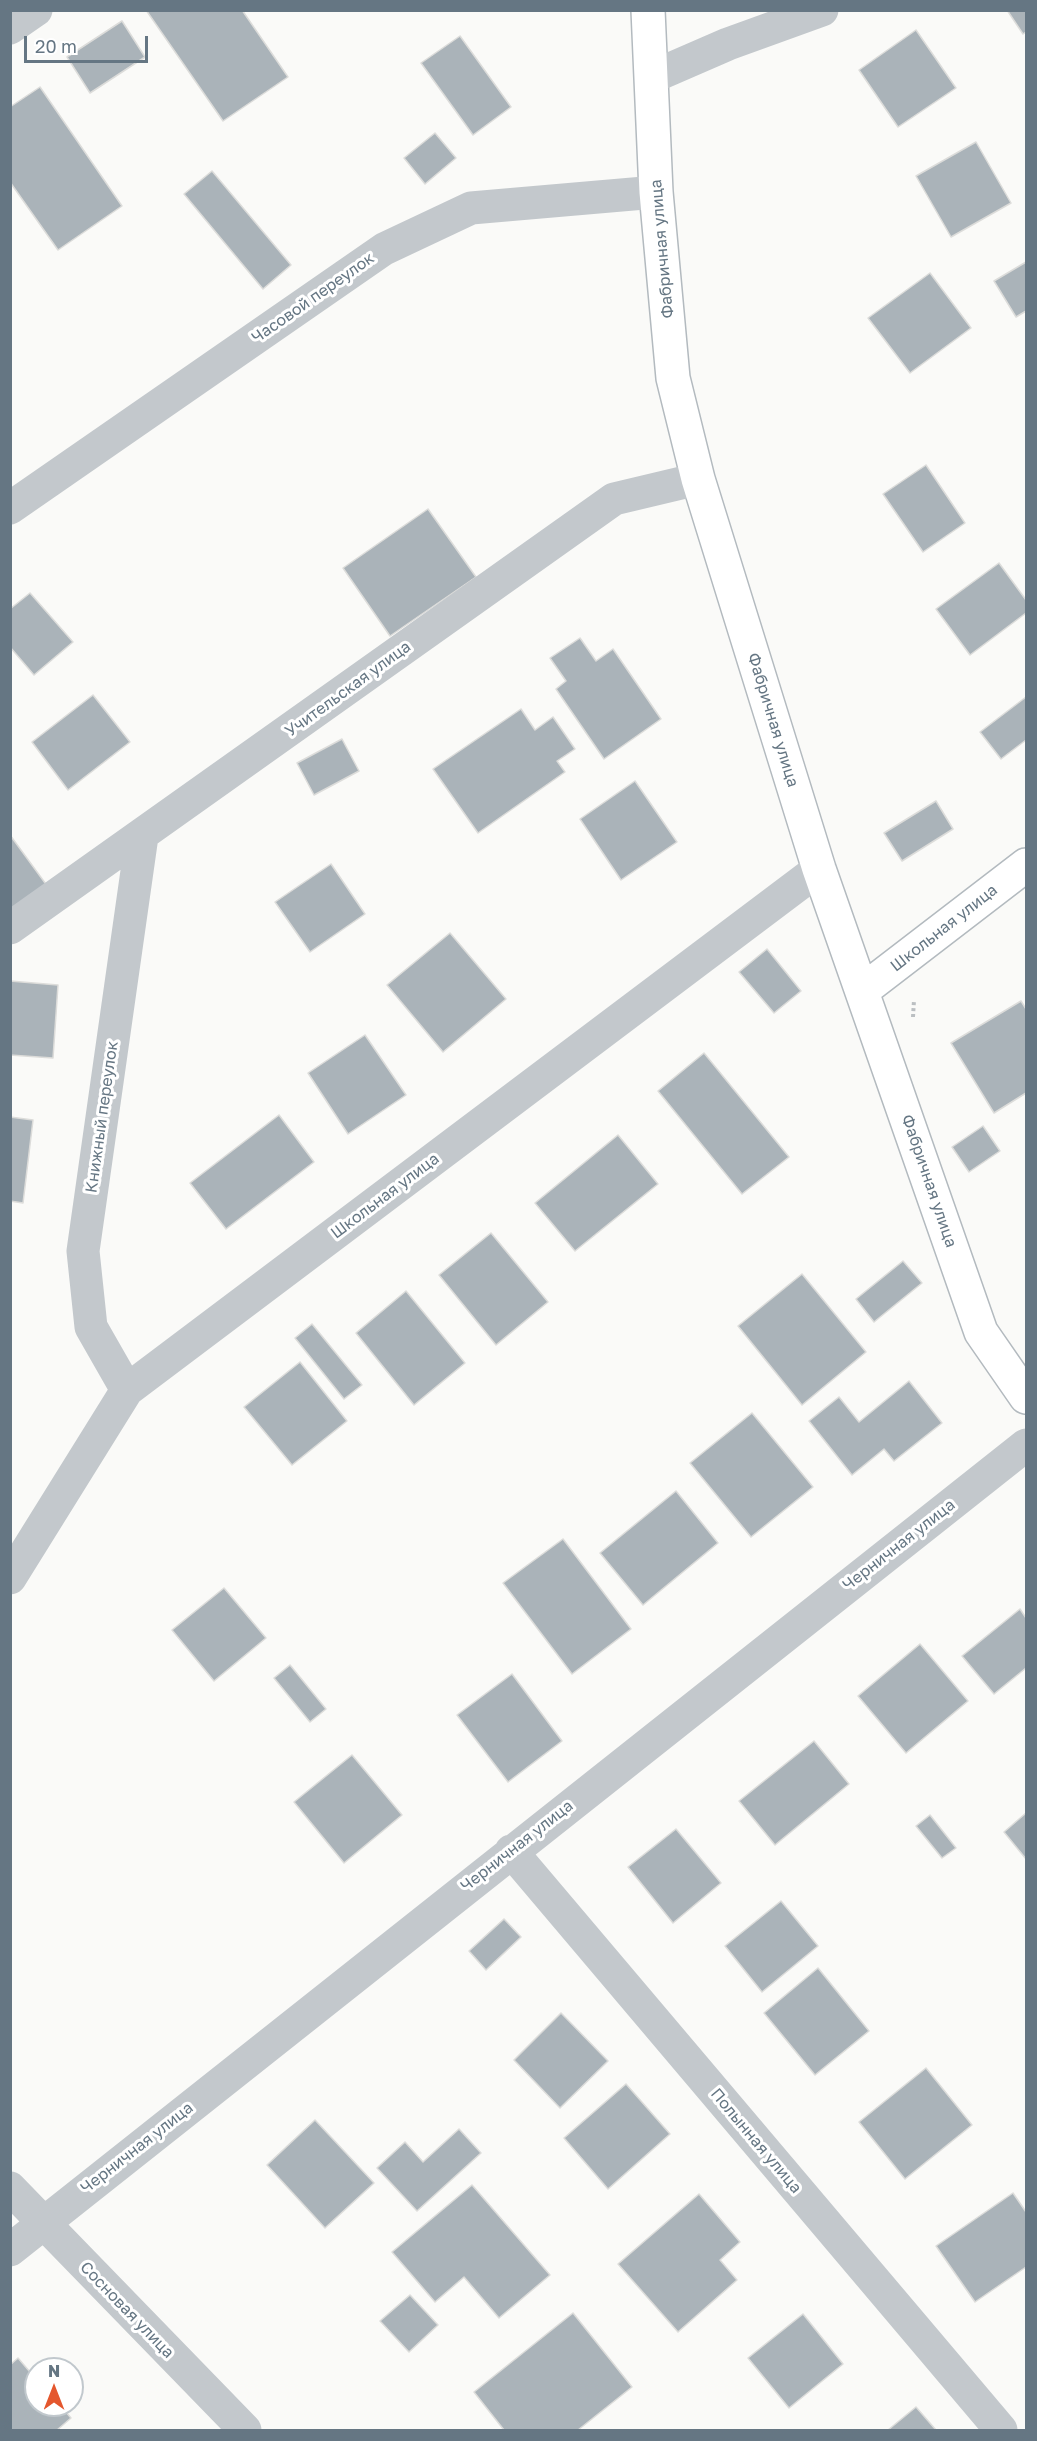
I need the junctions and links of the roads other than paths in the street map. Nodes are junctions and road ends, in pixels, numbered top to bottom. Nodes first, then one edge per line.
1 (36, 10) edge
2 (648, 10) edge
3 (822, 10) edge
4 (10, 28) edge
5 (652, 77) junction
6 (656, 192) junction
7 (698, 479) junction
8 (10, 508) edge
9 (142, 836) junction
10 (1026, 865) edge
11 (819, 868) junction
12 (10, 928) edge
13 (862, 991) junction
14 (127, 1390) junction
15 (1026, 1397) edge
16 (1026, 1445) edge
17 (10, 1578) edge
18 (511, 1851) junction
19 (10, 2188) edge
20 (43, 2223) junction
21 (10, 2250) edge
22 (245, 2430) edge
23 (1001, 2430) edge

1 - 4 street
2 - 5 street, Фабричная улица
3 - 5 street
5 - 6 street, Фабричная улица
6 - 7 street, Фабричная улица
6 - 8 street, Часовой переулок
7 - 9 street, Учительская улица
7 - 11 street, Фабричная улица
9 - 12 street, Учительская улица
9 - 14 street, Книжный переулок
10 - 13 street, Школьная улица
11 - 13 street, Фабричная улица
11 - 14 street, Школьная улица
13 - 15 street, Фабричная улица
14 - 17 street, Школьная улица
16 - 18 street, Черничная улица
18 - 20 street, Черничная улица
18 - 23 street, Полынная улица
19 - 20 street, Сосновая улица
20 - 21 street, Черничная улица
20 - 22 street, Сосновая улица

